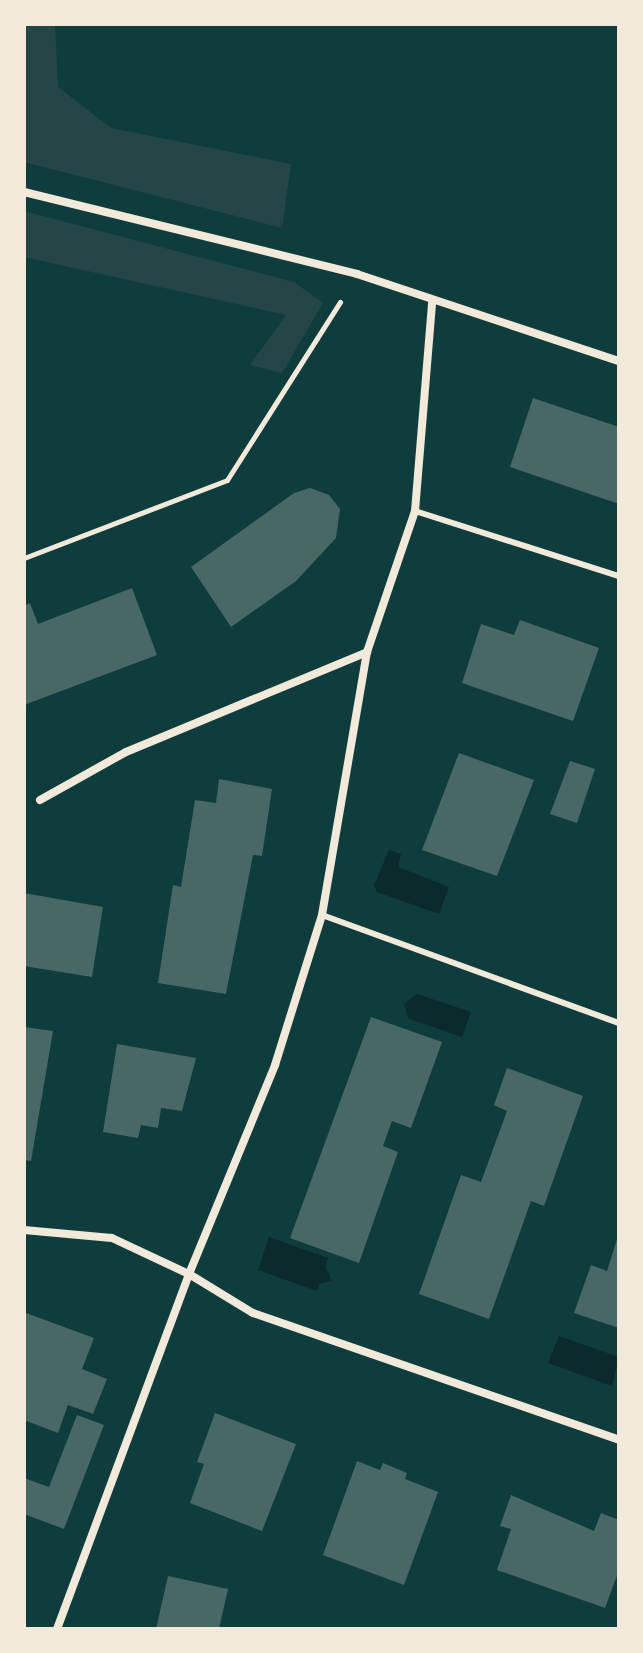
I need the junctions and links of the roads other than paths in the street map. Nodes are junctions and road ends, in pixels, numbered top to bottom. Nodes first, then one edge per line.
1 (24, 192) edge
2 (432, 302) junction
3 (619, 361) edge
4 (415, 511) junction
5 (619, 576) edge
6 (367, 652) junction
7 (40, 800) dead end
8 (322, 915) junction
9 (619, 1023) edge
10 (24, 1230) edge
11 (189, 1274) junction
12 (619, 1440) edge
13 (57, 1629) edge

1 - 2 street
2 - 3 street
2 - 4 street
4 - 5 lane
4 - 6 street
6 - 7 street
6 - 8 street
8 - 9 lane
8 - 11 street
10 - 11 street
11 - 12 street
11 - 13 street

